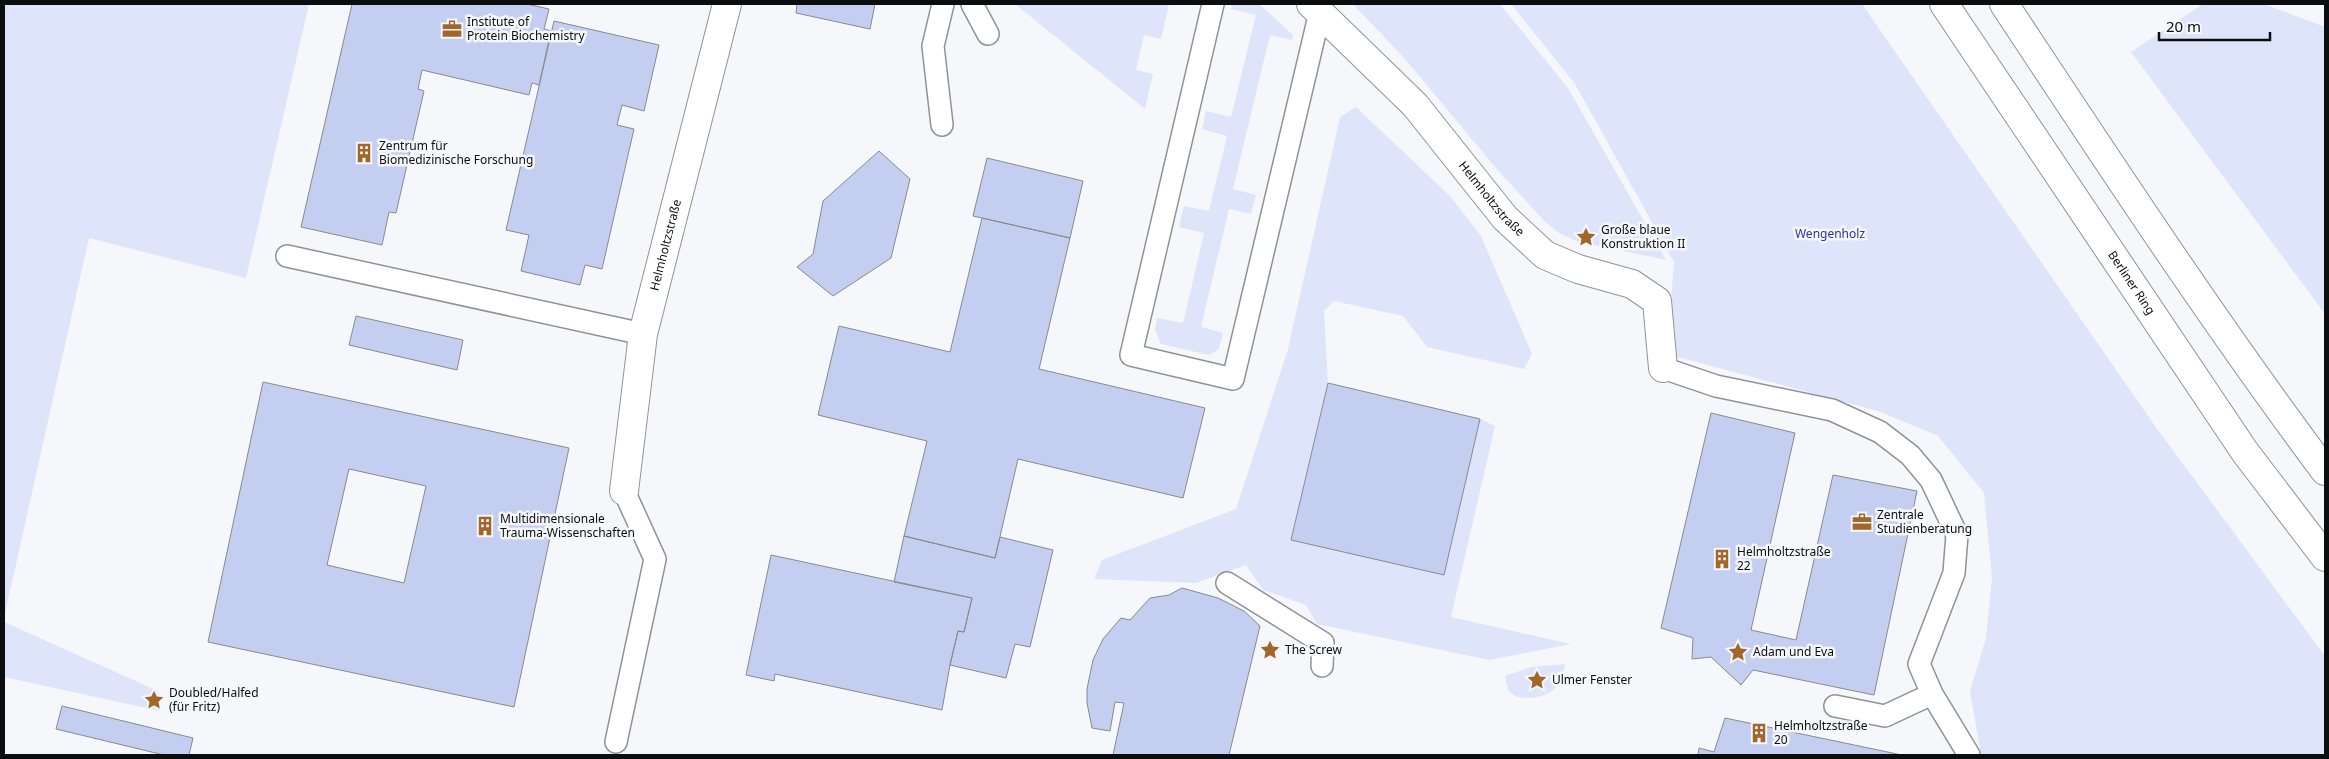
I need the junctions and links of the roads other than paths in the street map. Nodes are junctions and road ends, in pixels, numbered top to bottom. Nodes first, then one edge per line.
1 (727, 4) edge
2 (943, 4) edge
3 (972, 4) edge
4 (1213, 4) edge
5 (1944, 4) edge
6 (2004, 4) edge
7 (1316, 8) edge
8 (988, 34) dead end
9 (942, 125) dead end
10 (287, 256) dead end
11 (643, 334) junction
12 (1663, 368) joint
13 (2325, 471) edge
14 (624, 491) joint
15 (2325, 557) edge
16 (1227, 583) dead end
17 (1322, 666) dead end
18 (1932, 694) junction
19 (1835, 706) dead end
20 (616, 742) dead end
21 (1969, 755) edge

1 - 11 main road, Helmholtzstraße
2 - 9 lane
3 - 8 lane
4 - 7 lane
5 - 15 main road, Berliner Ring
6 - 13 main road
7 - 12 main road, Helmholtzstraße
10 - 11 lane
11 - 14 main road, Helmholtzstraße
12 - 18 lane
14 - 20 lane
16 - 17 lane
18 - 19 lane
18 - 21 lane

